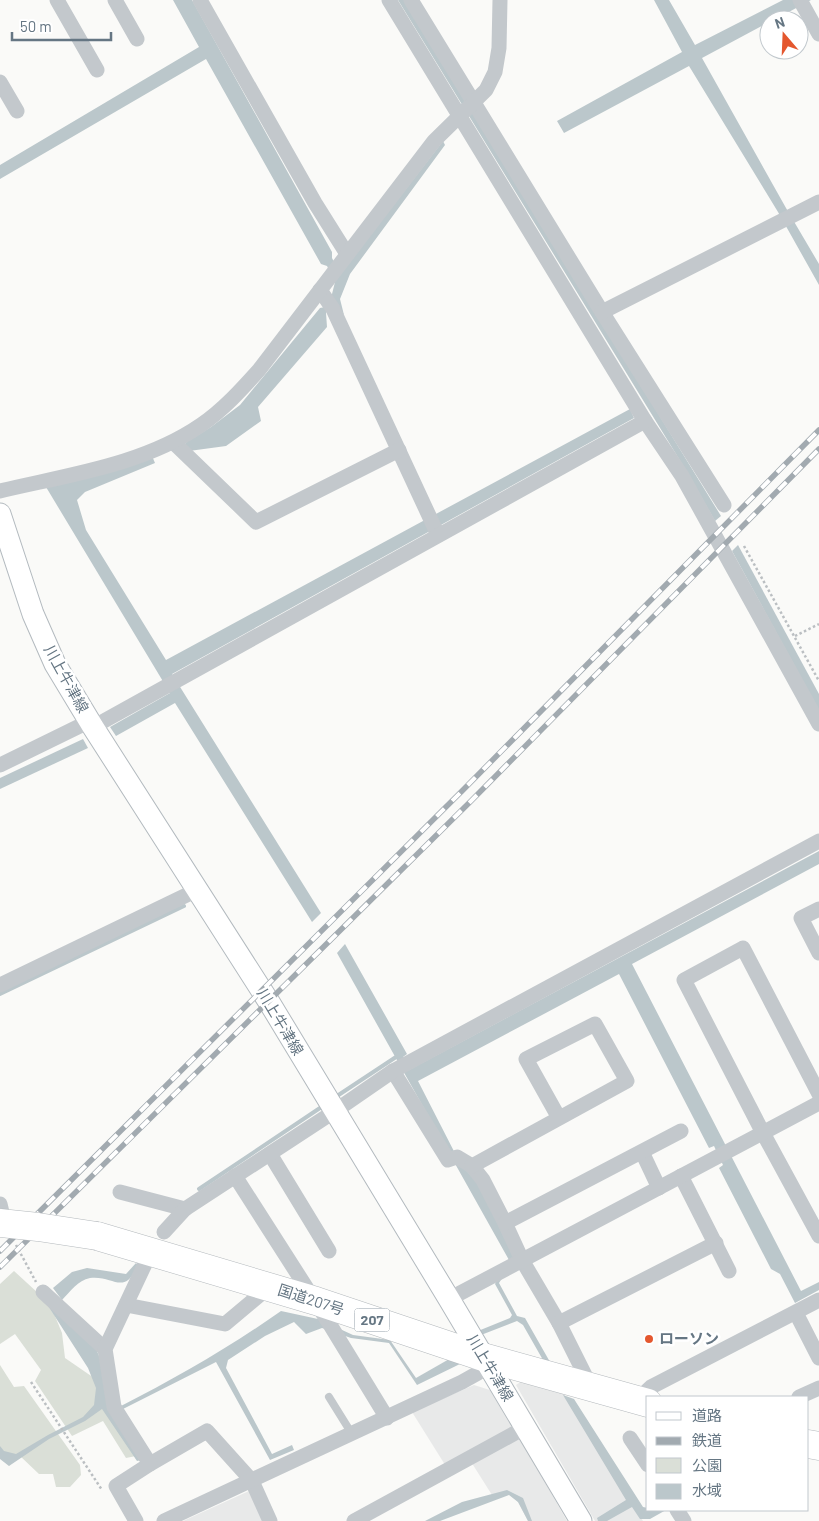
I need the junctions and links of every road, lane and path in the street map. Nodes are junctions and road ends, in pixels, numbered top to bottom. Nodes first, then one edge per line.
1 (56, 0) edge
2 (115, 0) edge
3 (200, 0) edge
4 (389, 0) edge
5 (411, 0) edge
6 (500, 0) edge
7 (802, 4) edge
8 (819, 34) edge
9 (137, 39) dead end
10 (97, 70) dead end
11 (0, 82) edge
12 (473, 103) junction
13 (17, 111) dead end
14 (460, 116) junction
15 (819, 202) edge
16 (343, 260) junction
17 (327, 294) junction
18 (602, 312) junction
19 (645, 421) junction
20 (173, 442) junction
21 (399, 450) junction
22 (0, 491) edge
23 (724, 505) dead end
24 (0, 514) edge
25 (438, 535) junction
26 (744, 546) dead end
27 (819, 624) edge
28 (796, 636) junction
29 (819, 680) edge
30 (91, 724) junction
31 (819, 724) edge
32 (0, 765) edge
33 (819, 841) edge
34 (197, 890) junction
35 (819, 909) edge
36 (819, 953) edge
37 (0, 985) edge
38 (394, 1071) junction
39 (819, 1094) edge
40 (819, 1103) edge
41 (335, 1111) junction
42 (559, 1118) junction
43 (681, 1131) dead end
44 (763, 1133) junction
45 (642, 1152) junction
46 (270, 1154) junction
47 (472, 1166) junction
48 (236, 1176) junction
49 (681, 1176) junction
50 (659, 1188) junction
51 (120, 1192) dead end
52 (0, 1204) edge
53 (186, 1209) junction
54 (505, 1223) junction
55 (2, 1226) edge
56 (164, 1232) dead end
57 (819, 1236) edge
58 (716, 1243) junction
59 (329, 1251) dead end
60 (522, 1260) junction
61 (145, 1264) dead end
62 (730, 1272) dead end
63 (269, 1287) junction
64 (43, 1292) joint
65 (449, 1299) junction
66 (819, 1300) edge
67 (126, 1304) junction
68 (796, 1312) junction
69 (327, 1320) junction
70 (559, 1323) junction
71 (105, 1349) junction
72 (818, 1354) edge
73 (483, 1357) junction
74 (31, 1382) dead end
75 (591, 1387) junction
76 (819, 1388) edge
77 (801, 1396) edge
78 (329, 1397) dead end
79 (642, 1401) edge
80 (387, 1418) junction
81 (526, 1427) junction
82 (352, 1434) junction
83 (630, 1438) dead end
84 (646, 1462) edge
85 (150, 1464) junction
86 (252, 1481) junction
87 (102, 1490) dead end
88 (377, 1516) edge
89 (136, 1521) edge
90 (164, 1521) edge
91 (270, 1521) edge
92 (354, 1521) edge
93 (581, 1521) edge

1 - 10 street
2 - 9 street
3 - 16 street
4 - 14 street
5 - 12 street
6 - 12 street
7 - 8 street
11 - 13 street
12 - 14 street
12 - 18 street
14 - 16 street
14 - 19 street
15 - 18 street
16 - 17 street
17 - 20 street
17 - 21 street
18 - 23 street
19 - 25 street
19 - 31 street
20 - 21 street
20 - 22 street
21 - 25 street
24 - 30 main road, 川上牛津線
25 - 30 street
26 - 28 path
27 - 28 path
28 - 29 path
30 - 32 street
30 - 34 main road, 川上牛津線
33 - 38 street
34 - 37 street
34 - 41 main road, 川上牛津線
35 - 36 street
38 - 41 street
38 - 47 street
39 - 44 street
40 - 44 street
41 - 46 street
41 - 65 main road, 川上牛津線
42 - 42 street
42 - 47 street
43 - 45 street
44 - 49 street
44 - 57 street
45 - 50 street
45 - 54 street
46 - 48 street
46 - 59 street
47 - 54 street
48 - 53 street
48 - 69 street
49 - 50 street
49 - 58 street
50 - 60 street
51 - 53 street
52 - 55 street
53 - 56 street
54 - 60 street
55 - 63 highway, 国道207号 / 207, bridge
55 - 64 path
58 - 62 street
58 - 70 street
60 - 65 street
60 - 70 street
61 - 67 street
63 - 67 street
63 - 69 highway, 国道207号 / 207
64 - 71 street
65 - 73 main road, 川上牛津線
66 - 68 street
67 - 71 street
68 - 72 street
68 - 79 street
69 - 73 highway, 国道207号 / 207
69 - 80 street
70 - 75 street
71 - 85 street
73 - 75 highway, 国道207号 / 207
73 - 80 street
73 - 81 main road, 川上牛津線
74 - 87 path
75 - 79 highway, 国道207号 / 207
76 - 77 street
78 - 82 lane
80 - 82 street
81 - 88 street
81 - 93 main road, 川上牛津線
82 - 86 street
83 - 84 street
85 - 86 street
85 - 89 street
86 - 90 street
86 - 91 street
88 - 92 street

